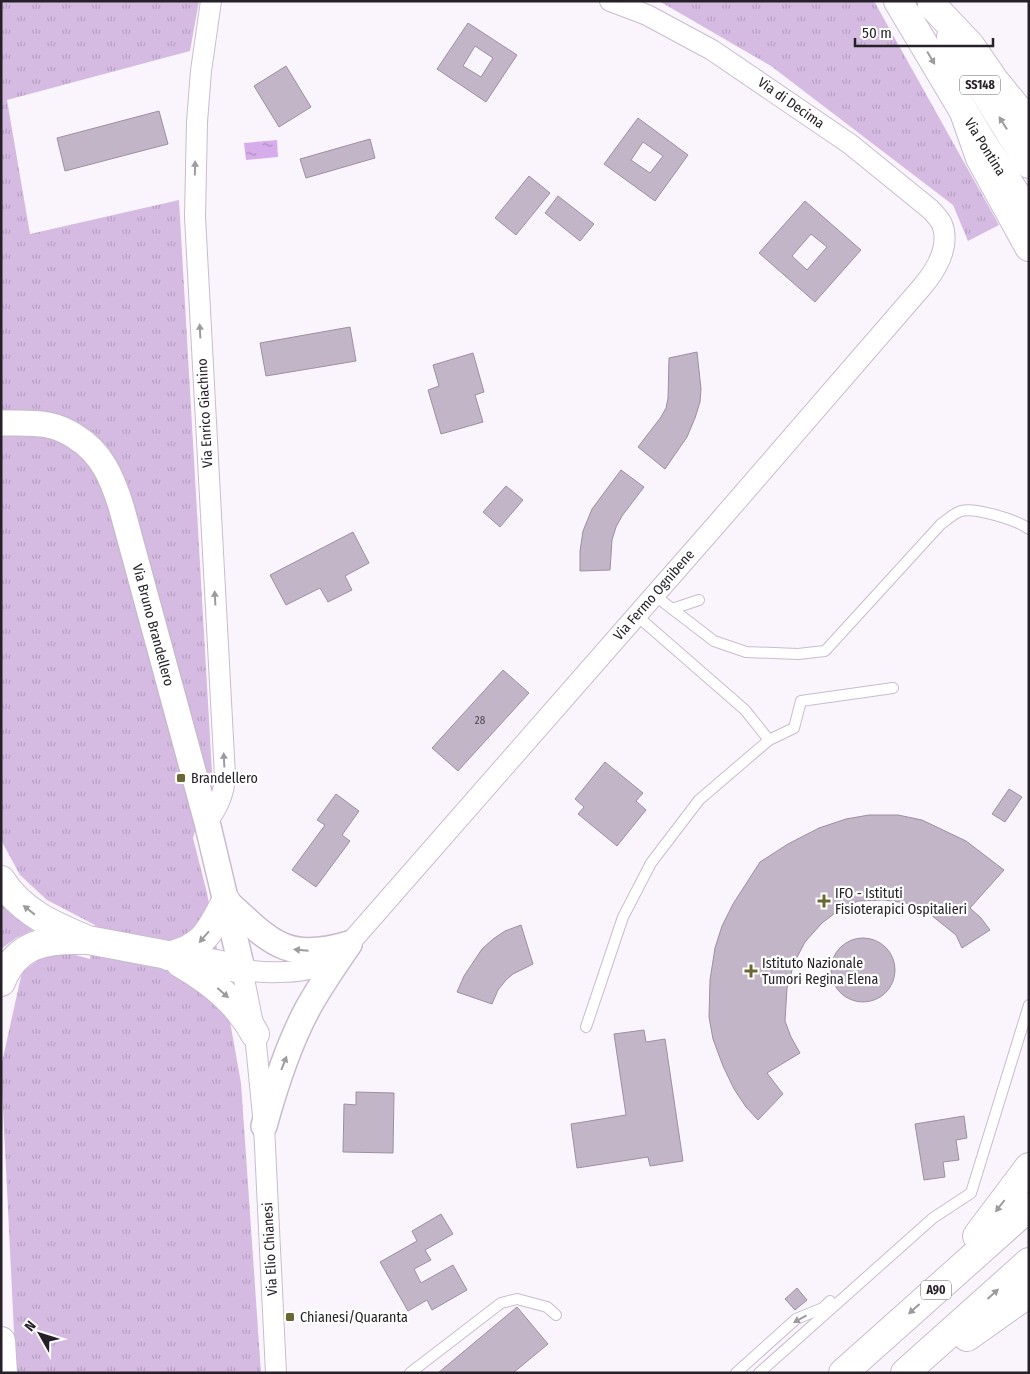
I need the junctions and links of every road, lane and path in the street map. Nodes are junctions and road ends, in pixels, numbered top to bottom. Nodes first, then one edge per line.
1 (211, 1) edge
2 (610, 1) edge
3 (898, 1) edge
4 (930, 3) edge
5 (965, 115) junction
6 (1029, 123) edge
7 (1029, 164) edge
8 (1029, 214) edge
9 (944, 238) joint
10 (1029, 247) edge
11 (1, 423) edge
12 (1029, 529) edge
13 (654, 595) junction
14 (699, 600) dead end
15 (672, 609) junction
16 (636, 615) junction
17 (893, 688) dead end
18 (769, 740) junction
19 (207, 822) junction
20 (1, 880) edge
21 (226, 900) junction
22 (88, 940) junction
23 (349, 944) junction
24 (168, 956) junction
25 (242, 969) junction
26 (1, 982) edge
27 (1029, 1005) edge
28 (586, 1027) dead end
29 (255, 1034) junction
30 (264, 1126) junction
31 (1029, 1167) edge
32 (1029, 1207) edge
33 (933, 1218) junction
34 (1029, 1262) edge
35 (942, 1284) junction
36 (1029, 1293) edge
37 (556, 1315) dead end
38 (1, 1341) edge
39 (3, 1373) edge
40 (276, 1373) edge
41 (410, 1373) edge
42 (736, 1373) edge
43 (759, 1373) edge
44 (842, 1373) edge
45 (905, 1373) edge
46 (916, 1373) edge

19 -> 1 street, Via Enrico Giachino
2 - 9 street, Via di Decima
3 -> 5 main road, Via Pontina / SS148
4 - 6 main road
7 -> 4 main road, Via Pontina / SS148
5 - 8 main road, Via Pontina / SS148
5 - 10 main road
9 - 13 street, Via Fermo Ognibene
11 - 19 street, Via Bruno Brandellero
12 - 15 lane
13 - 15 lane
13 - 16 street, Via Fermo Ognibene
14 - 15 lane
16 - 18 lane
16 - 23 street, Via Fermo Ognibene
17 - 18 lane
18 - 28 lane
19 - 21 street, Via Bruno Brandellero
22 -> 20 main road
23 -> 21 street
21 -> 24 main road
21 - 25 street, Via Bruno Brandellero
22 - 24 main road
22 - 26 main road
23 - 25 street, Via Fermo Ognibene
30 -> 23 street
24 - 25 main road
24 -> 29 main road
25 - 29 street, Via Elio Chianesi
27 - 33 lane
29 - 30 street, Via Elio Chianesi
30 - 40 street, Via Elio Chianesi
31 -> 35 main road
32 - 35 main road, A90
33 -> 42 lane
33 - 43 lane
45 -> 34 main road
35 -> 44 main road, A90
36 - 46 main road
37 - 41 lane
38 - 39 main road

